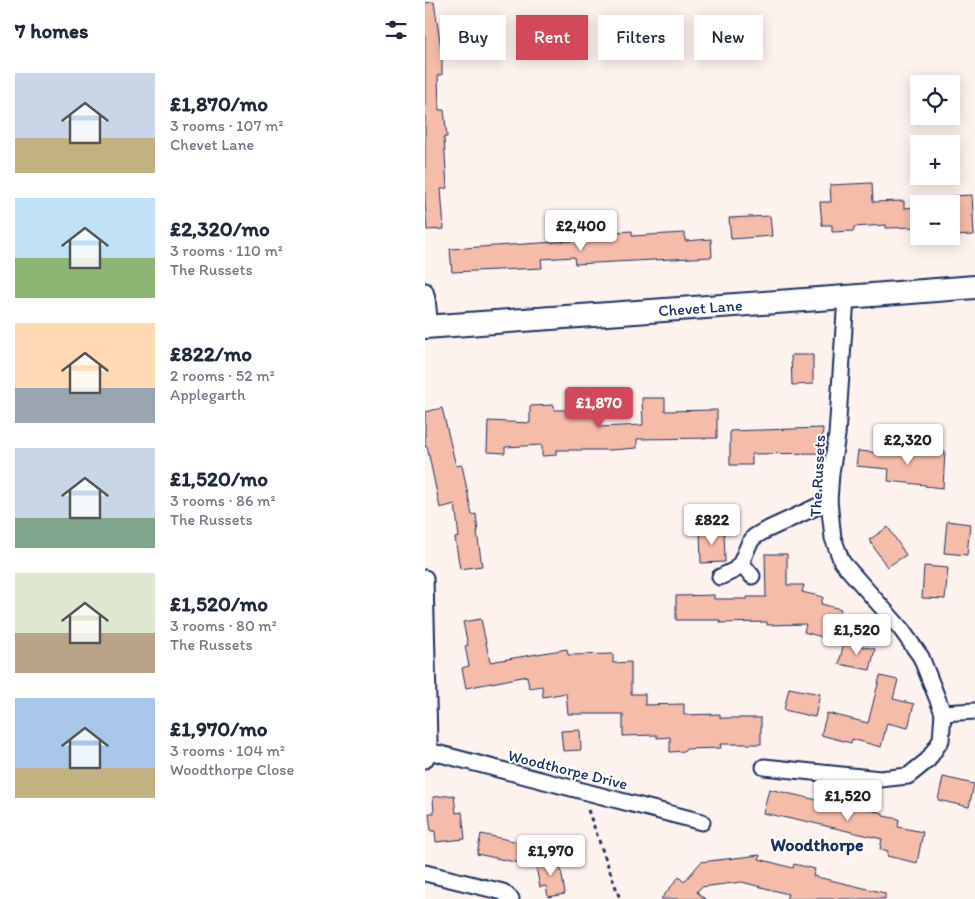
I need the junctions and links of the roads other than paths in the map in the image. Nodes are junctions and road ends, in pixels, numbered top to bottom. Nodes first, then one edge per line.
1 (975, 287) edge
2 (425, 291) edge
3 (846, 297) junction
4 (427, 328) edge
5 (829, 502) junction
6 (741, 563) junction
7 (752, 576) dead end
8 (720, 577) dead end
9 (425, 578) edge
10 (975, 711) edge
11 (943, 712) junction
12 (426, 754) edge
13 (764, 766) dead end
14 (702, 822) dead end
15 (425, 873) edge
16 (511, 899) edge

1 - 3 main road, Chevet Lane
2 - 4 street
3 - 4 main road, Chevet Lane
3 - 5 street, The Russets
5 - 6 street
5 - 11 street, The Russets
6 - 7 street
6 - 8 street
9 - 12 street
10 - 11 street
11 - 13 street, The Russets
12 - 14 street, Woodthorpe Drive
15 - 16 street

